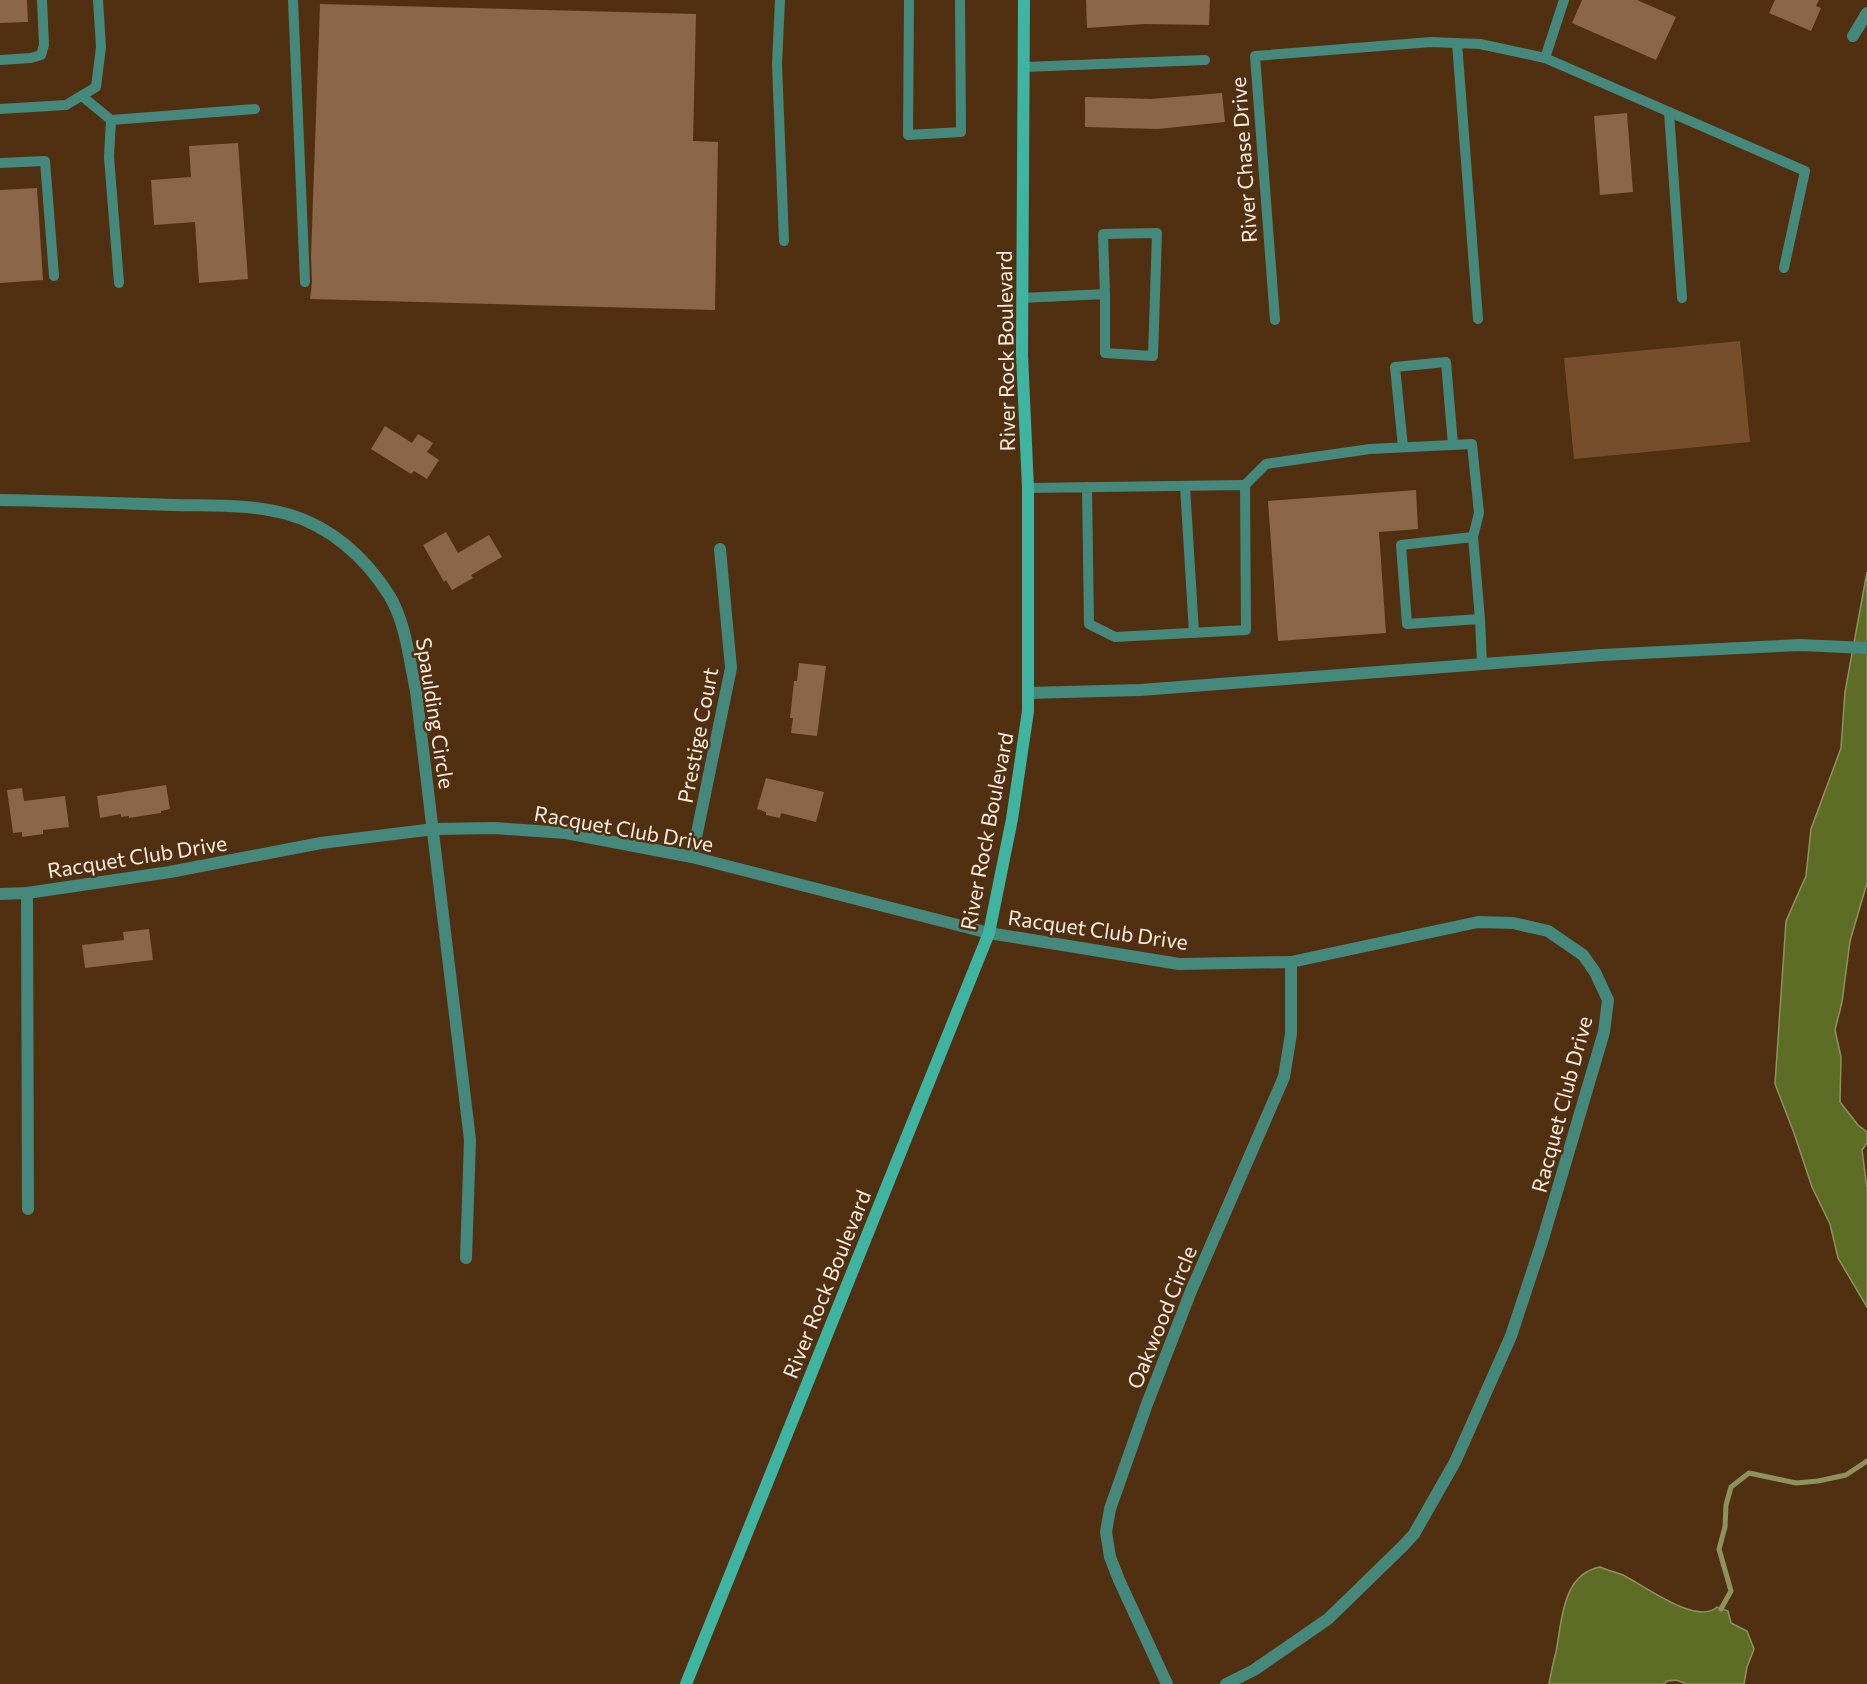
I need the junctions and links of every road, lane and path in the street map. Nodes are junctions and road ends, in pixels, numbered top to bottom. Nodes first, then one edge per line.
1 (42, 0) edge
2 (98, 0) edge
3 (293, 0) edge
4 (780, 0) edge
5 (909, 0) edge
6 (960, 0) edge
7 (1024, 0) edge
8 (1564, 0) edge
9 (1867, 14) edge
10 (1854, 36) dead end
11 (1457, 43) junction
12 (1545, 58) junction
13 (0, 60) edge
14 (1205, 60) dead end
15 (1024, 67) junction
16 (82, 96) junction
17 (0, 109) edge
18 (255, 109) dead end
19 (1669, 112) junction
20 (111, 120) junction
21 (0, 163) edge
22 (784, 241) dead end
23 (1784, 268) dead end
24 (54, 276) dead end
25 (305, 282) dead end
26 (119, 283) dead end
27 (1105, 294) junction
28 (1022, 298) junction
29 (1682, 298) dead end
30 (1478, 319) dead end
31 (1275, 320) dead end
32 (1453, 445) junction
33 (1403, 447) junction
34 (1245, 485) junction
35 (1185, 486) junction
36 (1087, 487) junction
37 (1028, 488) junction
38 (0, 500) edge
39 (1473, 537) junction
40 (720, 549) dead end
41 (1480, 619) junction
42 (1194, 633) junction
43 (1867, 648) edge
44 (1482, 664) junction
45 (1028, 693) junction
46 (434, 829) junction
47 (692, 857) junction
48 (27, 893) junction
49 (0, 894) edge
50 (989, 933) junction
51 (1291, 962) junction
52 (28, 1209) dead end
53 (466, 1258) dead end
54 (686, 1684) edge
55 (1167, 1684) edge
56 (1226, 1684) edge

1 - 13 lane
2 - 16 lane
3 - 25 lane
4 - 22 lane
5 - 6 lane
7 - 15 street, River Rock Boulevard
8 - 12 lane
9 - 10 street
11 - 12 lane, River Chase Drive
11 - 30 lane
11 - 31 lane, River Chase Drive
12 - 19 lane, River Chase Drive
14 - 15 lane
15 - 28 street, River Rock Boulevard
16 - 17 lane
16 - 20 lane
18 - 20 lane
19 - 23 lane, River Chase Drive
19 - 29 lane
20 - 26 lane
21 - 24 lane
27 - 27 lane
27 - 28 lane
28 - 37 street, River Rock Boulevard
32 - 33 lane
32 - 33 lane
32 - 39 lane
33 - 34 lane
34 - 35 lane
34 - 42 lane
35 - 36 lane
35 - 42 lane
36 - 37 lane
36 - 42 lane
37 - 45 street, River Rock Boulevard
38 - 46 street, Spaulding Circle
39 - 41 lane
39 - 41 lane
40 - 47 street, Prestige Court
41 - 44 lane
43 - 44 street
44 - 45 street
45 - 50 street, River Rock Boulevard
46 - 47 street, Racquet Club Drive
46 - 48 street, Racquet Club Drive
46 - 53 street, Spaulding Circle
47 - 50 street, Racquet Club Drive
48 - 49 street, Racquet Club Drive
48 - 52 street
50 - 51 street, Racquet Club Drive
50 - 54 street, River Rock Boulevard
51 - 55 street, Oakwood Circle
51 - 56 street, Racquet Club Drive

